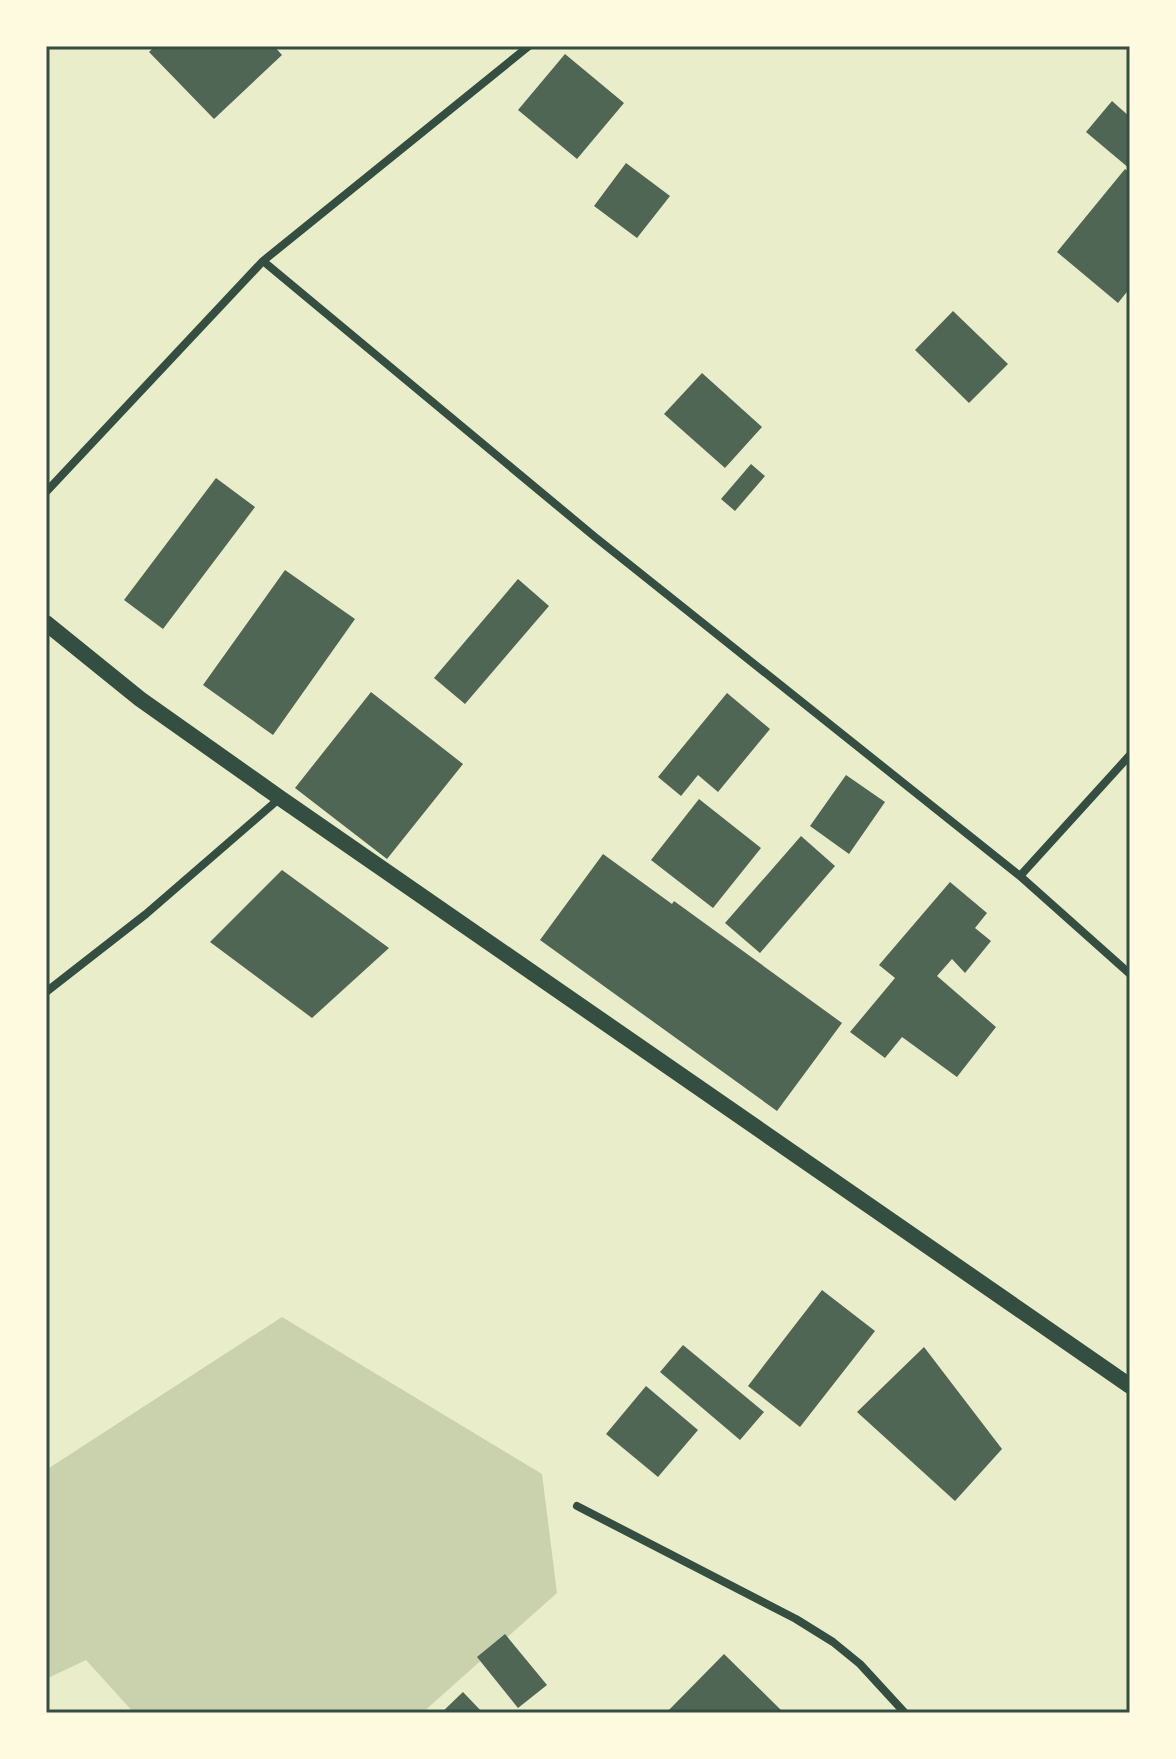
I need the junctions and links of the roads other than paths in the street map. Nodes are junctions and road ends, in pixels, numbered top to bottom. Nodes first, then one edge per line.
1 (529, 46) edge
2 (263, 261) junction
3 (46, 492) edge
4 (46, 623) edge
5 (1130, 755) edge
6 (280, 798) junction
7 (1020, 876) junction
8 (1130, 974) edge
9 (46, 992) edge
10 (1130, 1386) edge
11 (577, 1506) dead end
12 (905, 1713) edge

1 - 2 street
2 - 3 street
2 - 7 street
4 - 6 main road
5 - 7 street
6 - 9 street
6 - 10 main road
7 - 8 street
11 - 12 street

